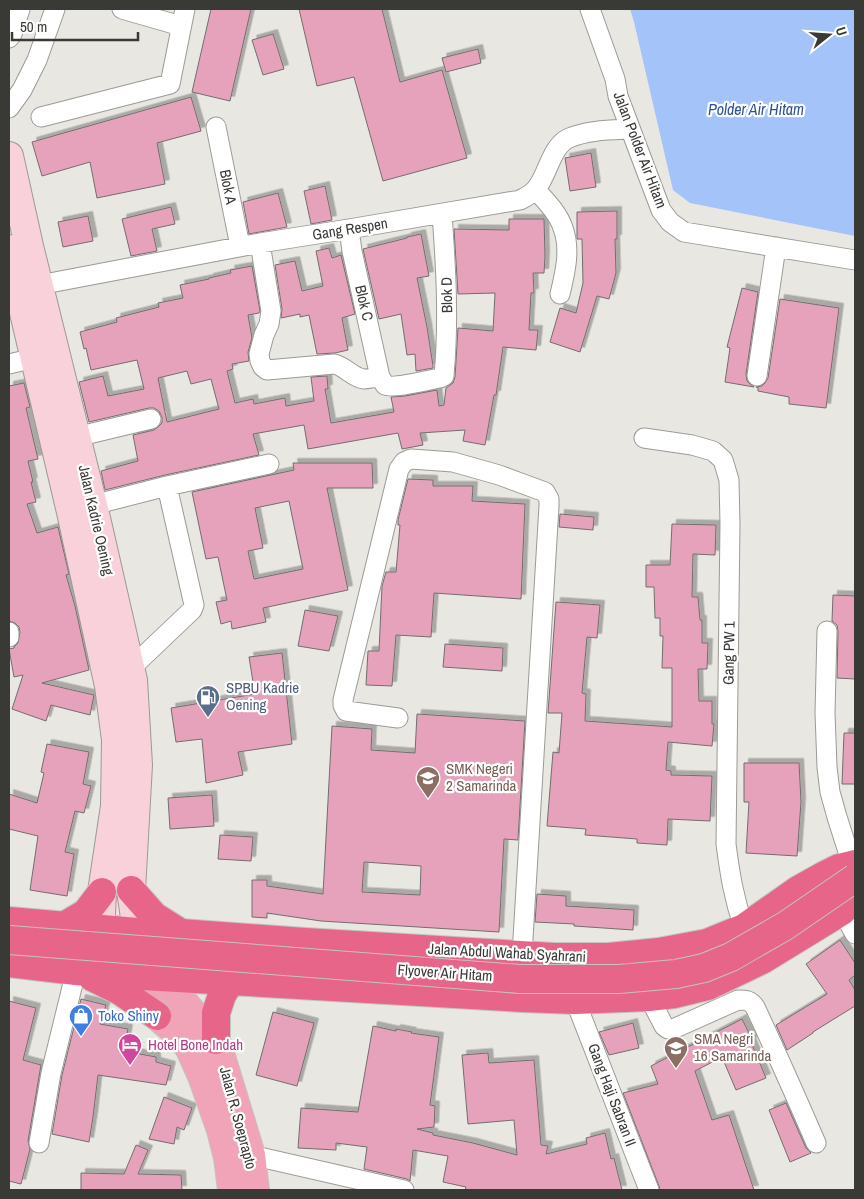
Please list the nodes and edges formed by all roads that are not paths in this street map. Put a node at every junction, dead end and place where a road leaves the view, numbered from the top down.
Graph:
1 (20, 9) edge
2 (55, 9) edge
3 (122, 9) edge
4 (590, 9) edge
5 (183, 17) edge
6 (9, 38) edge
7 (9, 108) edge
8 (41, 117) dead end
9 (216, 127) dead end
10 (630, 129) junction
11 (9, 156) edge
12 (536, 190) junction
13 (442, 214) junction
14 (349, 229) junction
15 (260, 243) junction
16 (240, 246) junction
17 (776, 247) junction
18 (9, 249) edge
19 (855, 260) edge
20 (38, 285) junction
21 (560, 294) dead end
22 (33, 358) edge
23 (758, 376) dead end
24 (380, 377) junction
25 (151, 419) dead end
26 (76, 437) junction
27 (644, 438) dead end
28 (269, 464) dead end
29 (167, 486) junction
30 (93, 505) junction
31 (826, 631) dead end
32 (130, 669) junction
33 (398, 718) dead end
34 (854, 869) edge
35 (131, 890) junction
36 (102, 892) junction
37 (848, 905) edge
38 (9, 921) edge
39 (64, 926) junction
40 (744, 928) junction
41 (100, 929) junction
42 (137, 932) junction
43 (181, 933) junction
44 (855, 934) edge
45 (9, 940) edge
46 (409, 948) junction
47 (522, 955) junction
48 (9, 963) edge
49 (79, 971) junction
50 (125, 975) junction
51 (162, 977) junction
52 (230, 982) junction
53 (407, 992) junction
54 (649, 997) junction
55 (576, 1000) junction
56 (157, 1016) junction
57 (216, 1040) junction
58 (39, 1142) dead end
59 (816, 1143) dead end
60 (251, 1155) junction
61 (232, 1190) edge
62 (255, 1190) edge
63 (404, 1190) edge
64 (649, 1190) edge

1 - 6 street
2 - 7 street
3 - 5 street
4 - 10 street, Jalan Polder Air Hitam
5 - 8 street
9 - 16 street, Blok A
10 - 12 street
10 - 17 street, Jalan Polder Air Hitam
11 - 20 main road, Jalan Kadrie Oening
12 - 13 street, Gang Respen
12 - 21 street
13 - 14 street, Gang Respen
13 - 24 street, Blok D
14 - 15 street, Gang Respen
14 - 24 street, Blok C
15 - 16 street, Gang Respen
15 - 24 street
16 - 20 street, Gang Respen
17 - 19 street, Jalan Polder Air Hitam
17 - 23 street
18 - 22 main road, Jalan Kadrie Oening
20 - 22 main road, Jalan Kadrie Oening
22 - 26 main road, Jalan Kadrie Oening
22 - 36 main road, Jalan Kadrie Oening
25 - 26 street
26 - 30 main road, Jalan Kadrie Oening
27 - 40 street, Gang PW 1
28 - 29 street
29 - 30 street
29 - 32 street
30 - 32 main road, Jalan Kadrie Oening
31 - 34 street
32 - 35 main road, Jalan Kadrie Oening
33 - 47 street
34 - 40 highway, Jalan Abdul Wahab Syahrani
34 - 45 highway, Flyover Air Hitam, bridge
35 - 42 main road, Jalan Kadrie Oening
35 - 43 highway
36 - 39 highway
36 - 41 main road, Jalan Kadrie Oening
37 - 44 street
37 - 54 highway
38 - 39 highway, Jalan Abdul Wahab Syahrani
39 - 41 highway, Jalan Abdul Wahab Syahrani
40 - 47 highway, Jalan Abdul Wahab Syahrani
41 - 42 highway, Jalan Abdul Wahab Syahrani
41 - 50 main road, Jalan R. Soeprapto
42 - 43 highway, Jalan Abdul Wahab Syahrani
42 - 51 main road, Jalan R. Soeprapto
43 - 46 highway, Jalan Abdul Wahab Syahrani
46 - 47 highway, Jalan Abdul Wahab Syahrani
46 - 53 highway
48 - 49 highway
49 - 50 highway
49 - 56 highway
49 - 58 street
50 - 51 highway
50 - 56 main road, Jalan R. Soeprapto
51 - 52 highway
51 - 57 main road, Jalan R. Soeprapto
52 - 53 highway
52 - 57 highway
53 - 55 highway
54 - 55 highway
54 - 59 street
55 - 64 street, Gang Haji Sabran II
56 - 61 main road, Jalan R. Soeprapto
57 - 60 main road, Jalan R. Soeprapto
60 - 62 main road, Jalan R. Soeprapto
60 - 63 street

